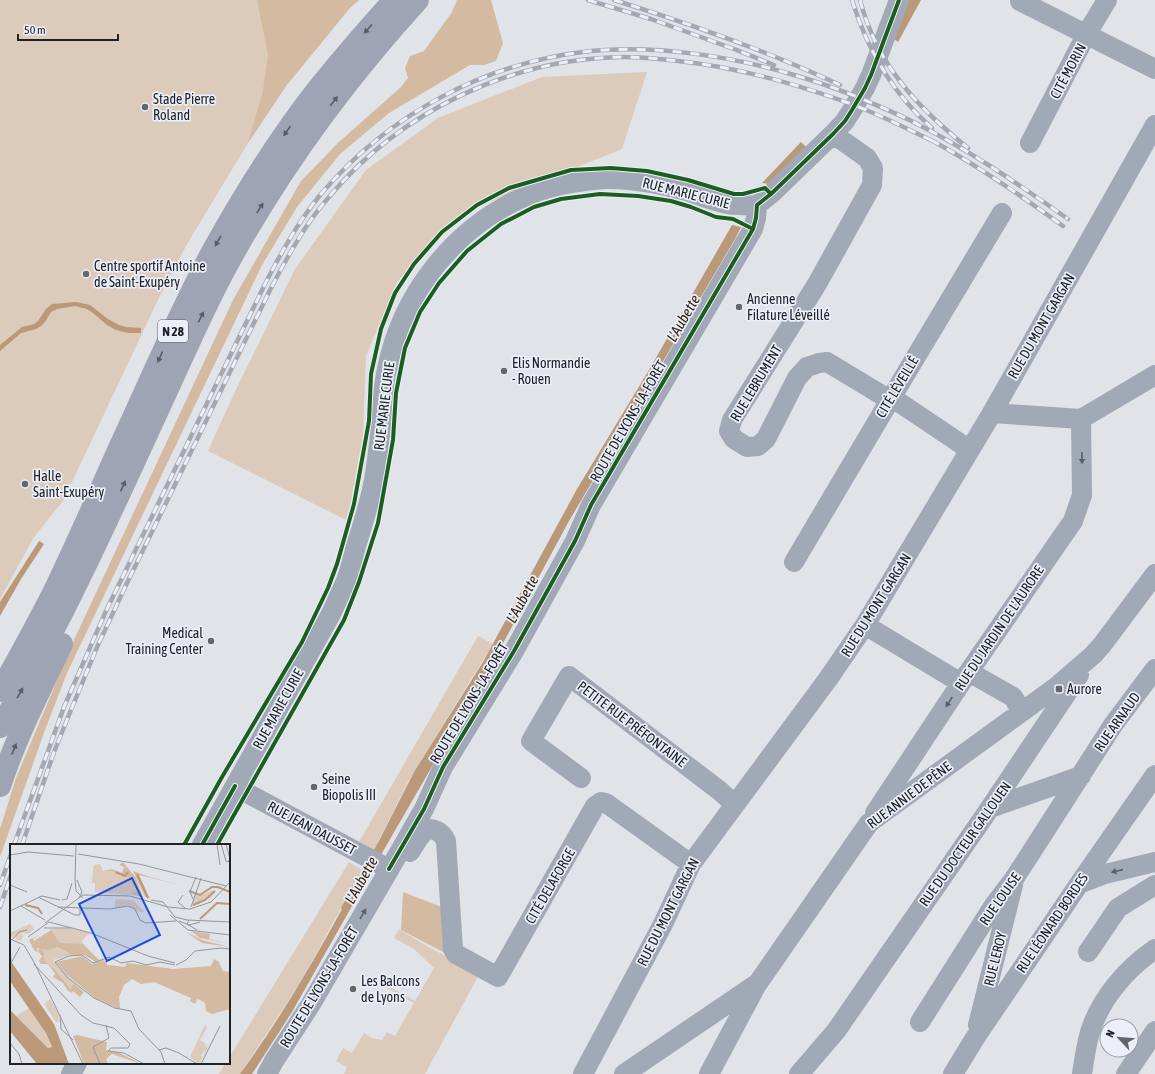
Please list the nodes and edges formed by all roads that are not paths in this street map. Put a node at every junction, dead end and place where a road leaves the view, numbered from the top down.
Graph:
1 (394, 0) edge
2 (418, 0) edge
3 (899, 0) edge
4 (1107, 0) edge
5 (1020, 1) edge
6 (1086, 35) junction
7 (1155, 69) edge
8 (1155, 125) edge
9 (833, 134) junction
10 (1030, 143) dead end
11 (757, 205) junction
12 (1002, 213) dead end
13 (1155, 375) edge
14 (890, 400) junction
15 (992, 413) junction
16 (1081, 419) junction
17 (970, 450) junction
18 (107, 522) junction
19 (794, 562) dead end
20 (1155, 574) edge
21 (865, 625) junction
22 (1092, 655) junction
23 (1155, 669) edge
24 (965, 678) junction
25 (0, 691) edge
26 (1022, 712) junction
27 (0, 726) edge
28 (1155, 775) edge
29 (1081, 776) junction
30 (581, 778) dead end
31 (0, 786) edge
32 (236, 786) junction
33 (734, 804) junction
34 (990, 808) junction
35 (869, 823) junction
36 (203, 844) edge
37 (382, 862) junction
38 (1155, 862) edge
39 (690, 864) junction
40 (1014, 879) junction
41 (1079, 884) junction
42 (1155, 885) edge
43 (1155, 949) edge
44 (1088, 952) dead end
45 (758, 983) junction
46 (920, 1022) dead end
47 (1155, 1031) edge
48 (975, 1038) junction
49 (76, 1064) edge
50 (71, 1074) edge
51 (267, 1074) edge
52 (583, 1074) edge
53 (624, 1074) edge
54 (709, 1074) edge
55 (799, 1074) edge
56 (953, 1074) edge
57 (1082, 1074) edge
58 (1126, 1074) edge

1 -> 25 highway, N 28
18 -> 2 highway, N 28
3 - 9 street
4 - 6 street, CITÉ MORIN
5 - 6 street
6 - 7 street
6 - 10 street, CITÉ MORIN
8 - 15 street, RUE DU MONT GARGAN
9 - 11 street
9 - 14 street, RUE LEBRUMENT
11 - 32 street, RUE MARIE CURIE
11 - 37 street, ROUTE DE LYONS-LA-FORÊT
12 - 14 street, CITÉ LÉVEILLÉ
13 - 16 street
14 - 17 street, RUE LEBRUMENT
14 - 19 street, CITÉ LÉVEILLÉ
15 - 16 street
15 - 17 street, RUE DU MONT GARGAN
16 -> 24 street, RUE DU JARDIN DE L'AURORE
17 - 21 street, RUE DU MONT GARGAN
27 -> 18 highway, N 28
31 -> 18 highway
20 - 22 street, RUE ANNIE DE PÈNE
21 - 24 street
21 - 33 street, RUE DU MONT GARGAN
22 - 26 street, RUE ANNIE DE PÈNE
22 - 34 street, RUE DU DOCTEUR GALLOUEN
23 - 29 street, RUE ARNAUD
24 - 26 street
24 -> 35 street, RUE DU JARDIN DE L'AURORE
26 - 35 street, RUE ANNIE DE PÈNE
28 - 41 street, RUE LÉONARD BORDES
29 - 34 street
29 - 40 street, RUE LOUISE
30 - 33 street, PETITE RUE PRÉFONTAINE
32 - 36 street, RUE MARIE CURIE
32 - 37 street, RUE JEAN DAUSSET
33 - 39 street, RUE DU MONT GARGAN
34 - 55 street, RUE DU DOCTEUR GALLOUEN
35 - 45 street, RUE ANNIE DE PÈNE
37 - 39 street, CITÉ DELAFORGE
51 -> 37 street, ROUTE DE LYONS-LA-FORÊT
38 -> 41 street
39 - 52 street, RUE DU MONT GARGAN
40 - 46 street, RUE LOUISE
40 - 48 street, RUE LEROY
41 - 48 street, RUE LÉONARD BORDES
42 - 44 street
43 - 57 street
45 - 53 street, RUE ANNIE DE PÈNE
45 - 54 street
47 - 58 street
48 - 56 street, RUE LÉONARD BORDES
49 - 50 street

